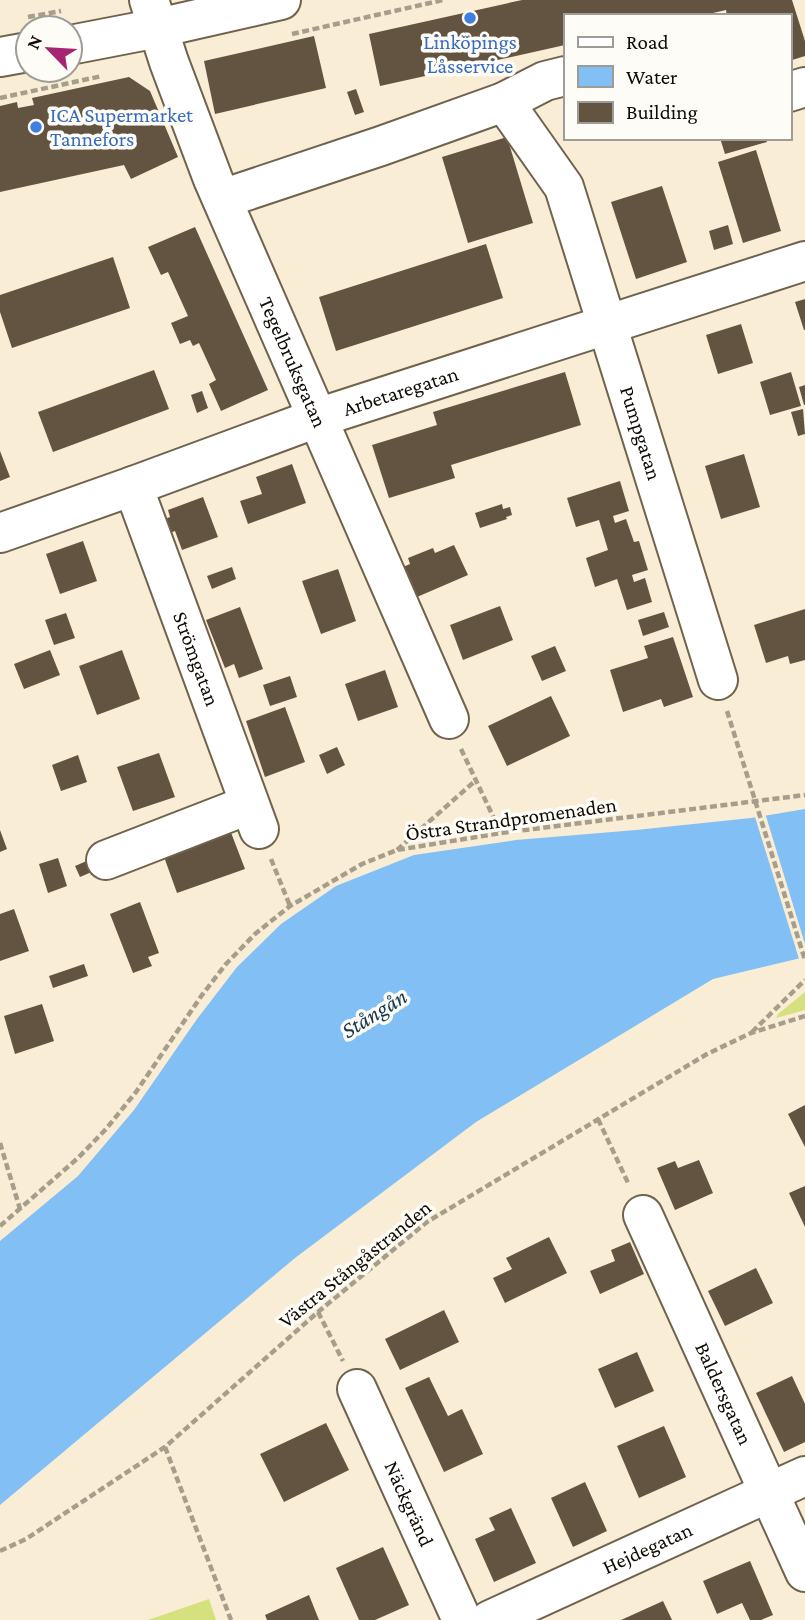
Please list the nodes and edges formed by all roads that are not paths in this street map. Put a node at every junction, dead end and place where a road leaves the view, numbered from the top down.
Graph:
1 (281, 0) edge
2 (154, 14) edge
3 (84, 40) edge
4 (564, 76) edge
5 (504, 102) junction
6 (222, 199) junction
7 (805, 261) edge
8 (606, 324) junction
9 (317, 418) junction
10 (133, 486) junction
11 (0, 533) edge
12 (718, 680) road end
13 (449, 719) dead end
14 (106, 860) dead end
15 (643, 1215) road end
16 (357, 1389) road end
17 (805, 1476) edge
18 (769, 1492) junction
19 (805, 1572) edge
20 (514, 1615) edge
21 (463, 1620) edge

1 - 2 street
2 - 3 street
2 - 6 street, Tegelbruksgatan
4 - 5 street
5 - 6 street
5 - 8 street, Pumpgatan
6 - 9 street, Tegelbruksgatan
7 - 8 street, Arbetaregatan
8 - 9 street, Arbetaregatan
8 - 12 street, Pumpgatan
9 - 10 street, Arbetaregatan
9 - 13 street, Tegelbruksgatan
10 - 11 street, Arbetaregatan
10 - 14 street, Strömgatan
15 - 18 street, Baldersgatan
16 - 21 street, Näckgränd
17 - 18 street, Hejdegatan
18 - 19 street, Baldersgatan
18 - 20 street, Hejdegatan

